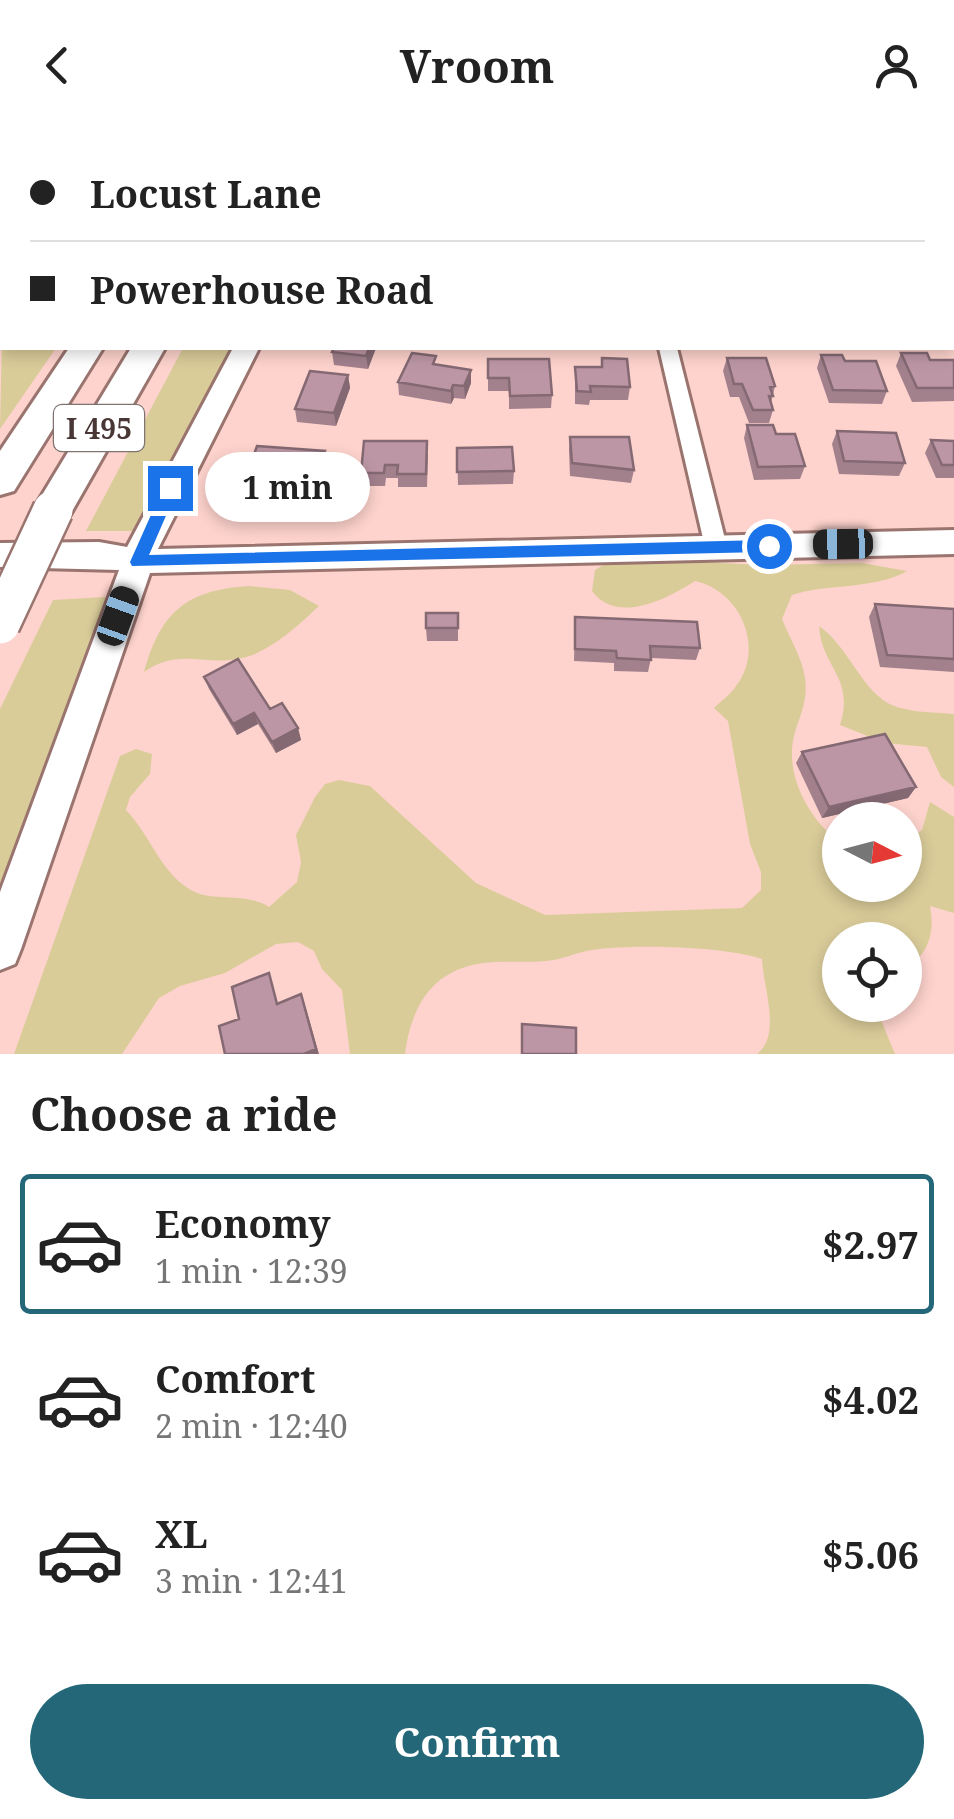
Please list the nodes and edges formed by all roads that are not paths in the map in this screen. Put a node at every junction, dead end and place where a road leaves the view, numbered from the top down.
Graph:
1 (85, 350) edge
2 (147, 350) edge
3 (245, 350) edge
4 (668, 350) edge
5 (0, 482) edge
6 (954, 542) edge
7 (716, 547) junction
8 (0, 555) edge
9 (138, 562) junction
10 (0, 576) edge
11 (0, 624) edge
12 (0, 950) edge

1 - 5 highway, I 495
2 - 11 highway, I 495, bridge
3 - 9 street
4 - 7 street
6 - 7 street
7 - 9 street
8 - 9 street
9 - 10 street
9 - 12 street

